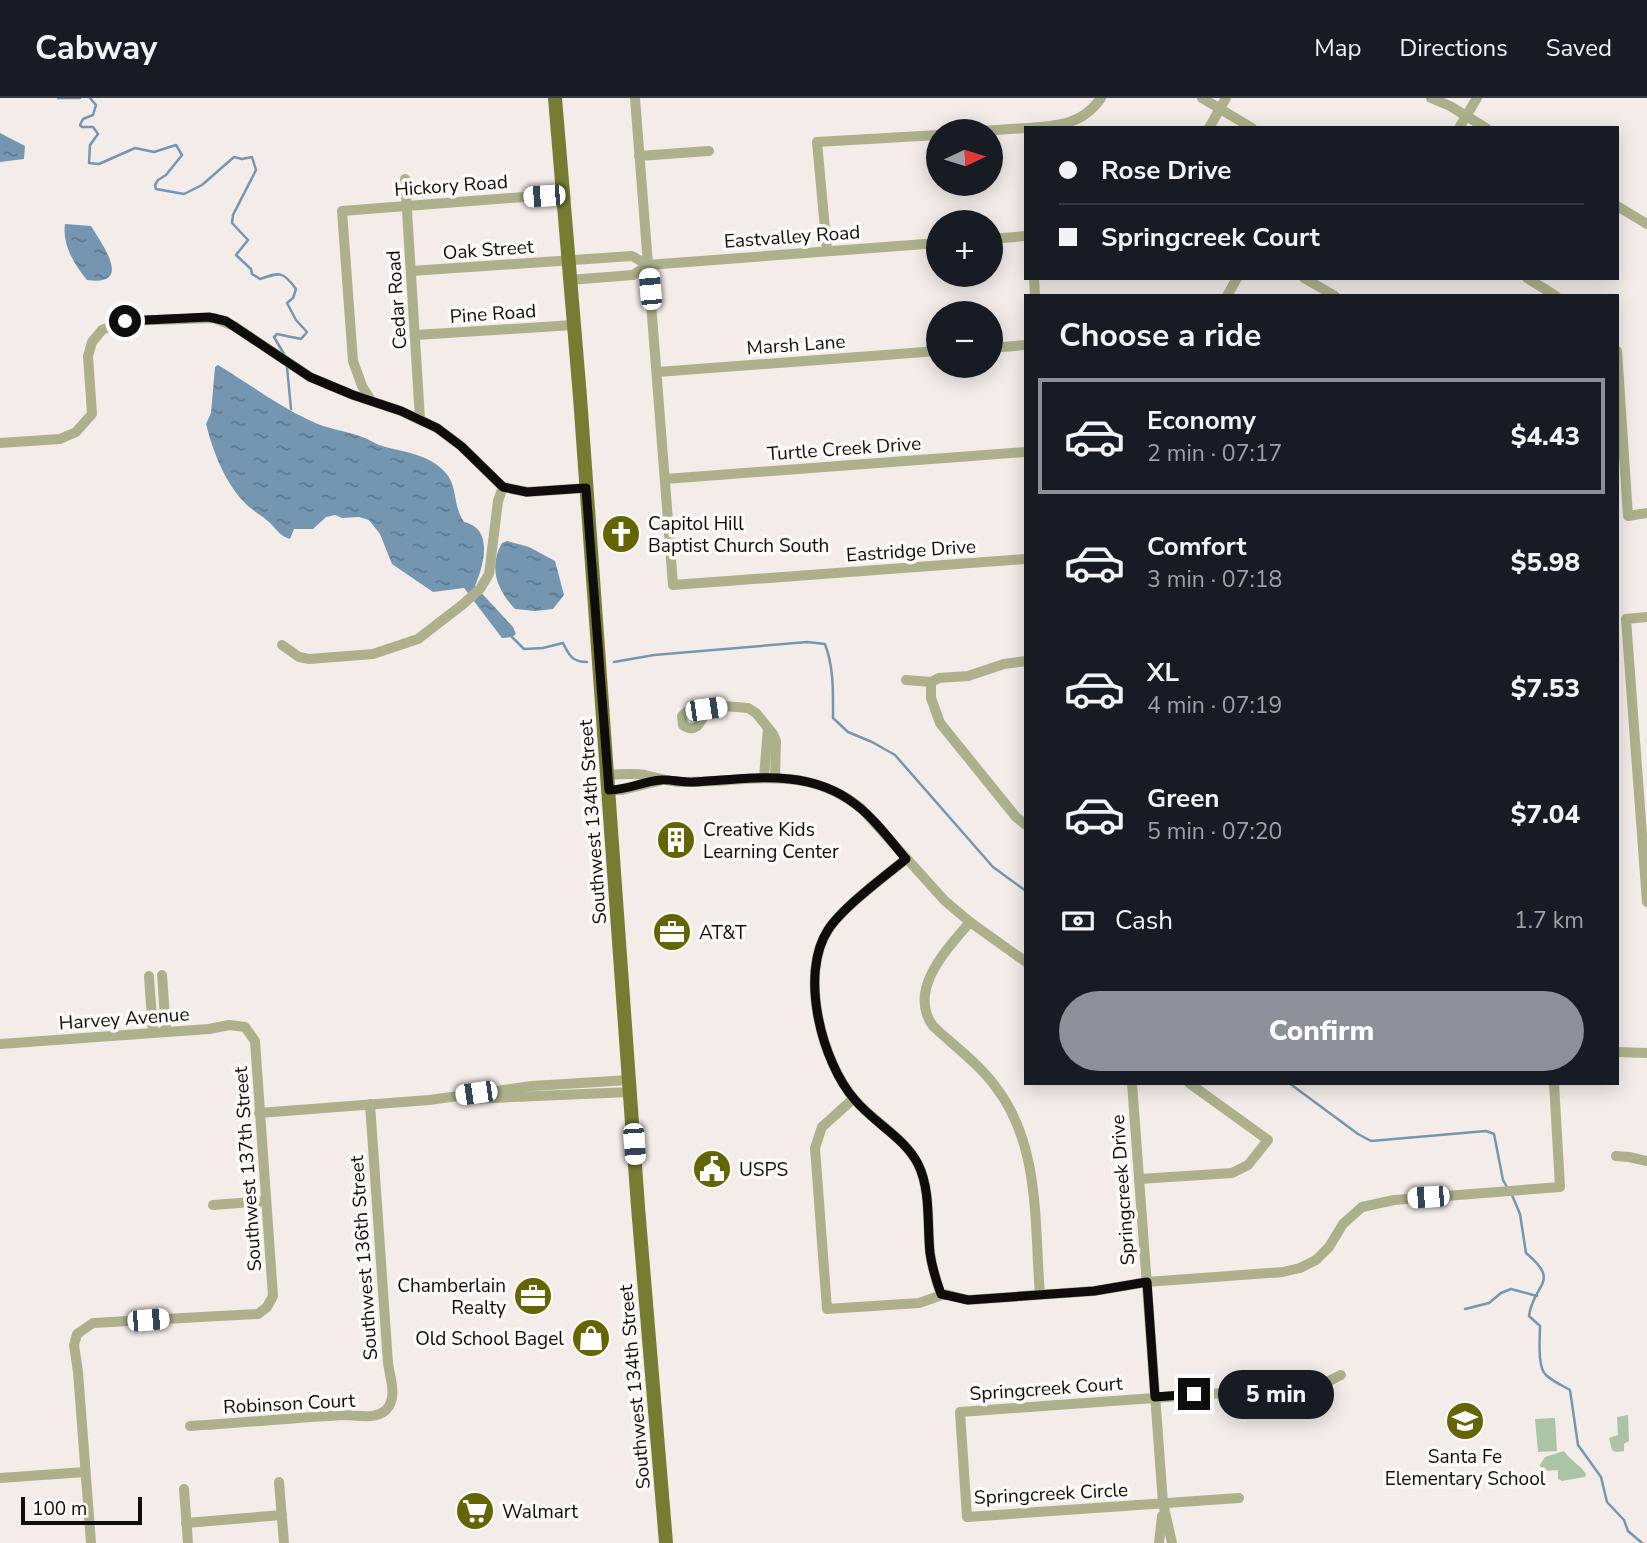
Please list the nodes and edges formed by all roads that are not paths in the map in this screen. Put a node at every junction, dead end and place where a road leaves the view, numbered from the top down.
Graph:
1 (555, 98) edge
2 (635, 98) edge
3 (1101, 98) edge
4 (1202, 98) edge
5 (1226, 98) edge
6 (1431, 98) edge
7 (1477, 98) edge
8 (1220, 109) junction
9 (1466, 116) junction
10 (1044, 126) edge
11 (1210, 126) edge
12 (1249, 126) edge
13 (1460, 126) edge
14 (1483, 126) edge
15 (1024, 128) edge
16 (1003, 130) edge
17 (926, 136) edge
18 (709, 151) dead end
19 (639, 156) junction
20 (405, 179) dead end
21 (563, 194) junction
22 (407, 205) junction
23 (1619, 207) edge
24 (1647, 224) edge
25 (1024, 236) edge
26 (1003, 238) edge
27 (926, 244) edge
28 (827, 251) junction
29 (567, 261) junction
30 (648, 265) junction
31 (411, 271) junction
32 (569, 280) junction
33 (1307, 280) edge
34 (1530, 280) edge
35 (1332, 294) edge
36 (1553, 294) edge
37 (573, 325) junction
38 (416, 335) junction
39 (1024, 345) edge
40 (1003, 347) edge
41 (926, 352) edge
42 (657, 372) junction
43 (1619, 382) edge
44 (370, 399) junction
45 (421, 419) junction
46 (0, 443) edge
47 (1024, 452) edge
48 (665, 479) junction
49 (503, 487) junction
50 (586, 488) junction
51 (1647, 513) edge
52 (1024, 559) edge
53 (1647, 617) edge
54 (282, 645) dead end
55 (1024, 661) edge
56 (906, 680) dead end
57 (932, 682) junction
58 (706, 709) dead end
59 (608, 775) junction
60 (770, 777) junction
61 (662, 780) junction
62 (609, 790) junction
63 (1024, 823) edge
64 (906, 859) junction
65 (1647, 902) edge
66 (970, 922) junction
67 (1024, 960) edge
68 (162, 975) dead end
69 (149, 976) dead end
70 (163, 993) junction
71 (150, 994) junction
72 (248, 1030) joint
73 (166, 1032) junction
74 (153, 1033) junction
75 (0, 1044) edge
76 (1619, 1052) edge
77 (1647, 1053) edge
78 (1132, 1085) edge
79 (1192, 1085) edge
80 (1554, 1085) edge
81 (629, 1086) junction
82 (853, 1099) junction
83 (370, 1104) junction
84 (259, 1113) junction
85 (1616, 1156) dead end
86 (1647, 1161) edge
87 (1139, 1179) junction
88 (266, 1201) junction
89 (213, 1205) dead end
90 (1147, 1282) junction
91 (941, 1294) junction
92 (1040, 1294) junction
93 (1341, 1375) dead end
94 (1155, 1397) junction
95 (388, 1408) joint
96 (960, 1412) joint
97 (190, 1426) dead end
98 (85, 1472) junction
99 (0, 1478) edge
100 (279, 1482) dead end
101 (184, 1489) dead end
102 (1239, 1497) dead end
103 (1163, 1503) junction
104 (282, 1515) junction
105 (186, 1523) junction
106 (91, 1543) edge
107 (188, 1543) edge
108 (284, 1543) edge
109 (666, 1543) edge
110 (1159, 1543) edge
111 (1172, 1543) edge

1 - 21 main road, Southwest 134th Street
2 - 19 street
3 - 10 street
4 - 8 street
5 - 8 street
6 - 9 street
7 - 9 street
8 - 11 street
8 - 12 street
9 - 13 street
9 - 14 street
15 - 16 street
17 - 28 street
18 - 19 street
19 - 30 street
20 - 22 street, Cedar Road
21 - 22 street, Hickory Road
21 - 29 main road, Southwest 134th Street
22 - 31 street, Cedar Road
22 - 44 street, Hickory Road
23 - 24 street
25 - 26 street
27 - 28 street, Eastvalley Road
28 - 30 street, Eastvalley Road
29 - 30 street, Eastvalley Road
29 - 31 street, Oak Street
29 - 32 main road, Southwest 134th Street
30 - 32 street, Eastvalley Road
30 - 42 street
31 - 38 street, Cedar Road
32 - 37 main road, Southwest 134th Street
33 - 35 street
34 - 36 street
37 - 38 street, Pine Road
37 - 50 main road, Southwest 134th Street
38 - 45 street, Cedar Road
39 - 40 street
41 - 42 street, Marsh Lane
42 - 48 street
43 - 51 street
44 - 45 street
44 - 46 street
45 - 49 street
47 - 48 street, Turtle Creek Drive
48 - 52 street, Eastridge Drive
49 - 50 street
49 - 54 street
50 - 59 main road, Southwest 134th Street
53 - 65 street
55 - 57 street
56 - 57 street
57 - 63 street
58 - 60 street
59 - 61 street
59 - 62 main road, Southwest 134th Street
60 - 61 street
60 - 64 street
61 - 62 street
62 - 81 main road, Southwest 134th Street
64 - 66 street
64 - 82 street
66 - 67 street
66 - 92 street
68 - 70 street
69 - 71 street
70 - 71 street
70 - 73 street
71 - 74 street
72 - 73 street, Harvey Avenue
72 - 84 street, Southwest 137th Street
73 - 74 street, Harvey Avenue
74 - 75 street, Harvey Avenue
76 - 77 street
78 - 87 street, Springcreek Drive
79 - 87 street
80 - 90 street
81 - 83 street
81 - 109 main road, Southwest 134th Street
82 - 91 street
82 - 91 street
83 - 84 street
83 - 95 street, Southwest 136th Street
84 - 88 street, Southwest 137th Street
85 - 86 street
87 - 90 street, Springcreek Drive
88 - 89 street
88 - 98 street, Southwest 137th Street
90 - 92 street
90 - 94 street, Springcreek Drive
91 - 92 street
93 - 94 street, Springcreek Court
94 - 96 street, Springcreek Court
94 - 103 street, Springcreek Drive
95 - 97 street, Robinson Court
96 - 103 street, Springcreek Circle
98 - 99 street
98 - 106 street
100 - 104 street
101 - 105 street
102 - 103 street, Springcreek Circle
103 - 110 street, Springcreek Drive
103 - 111 street, Springcreek Drive
104 - 105 street
104 - 108 street
105 - 107 street

